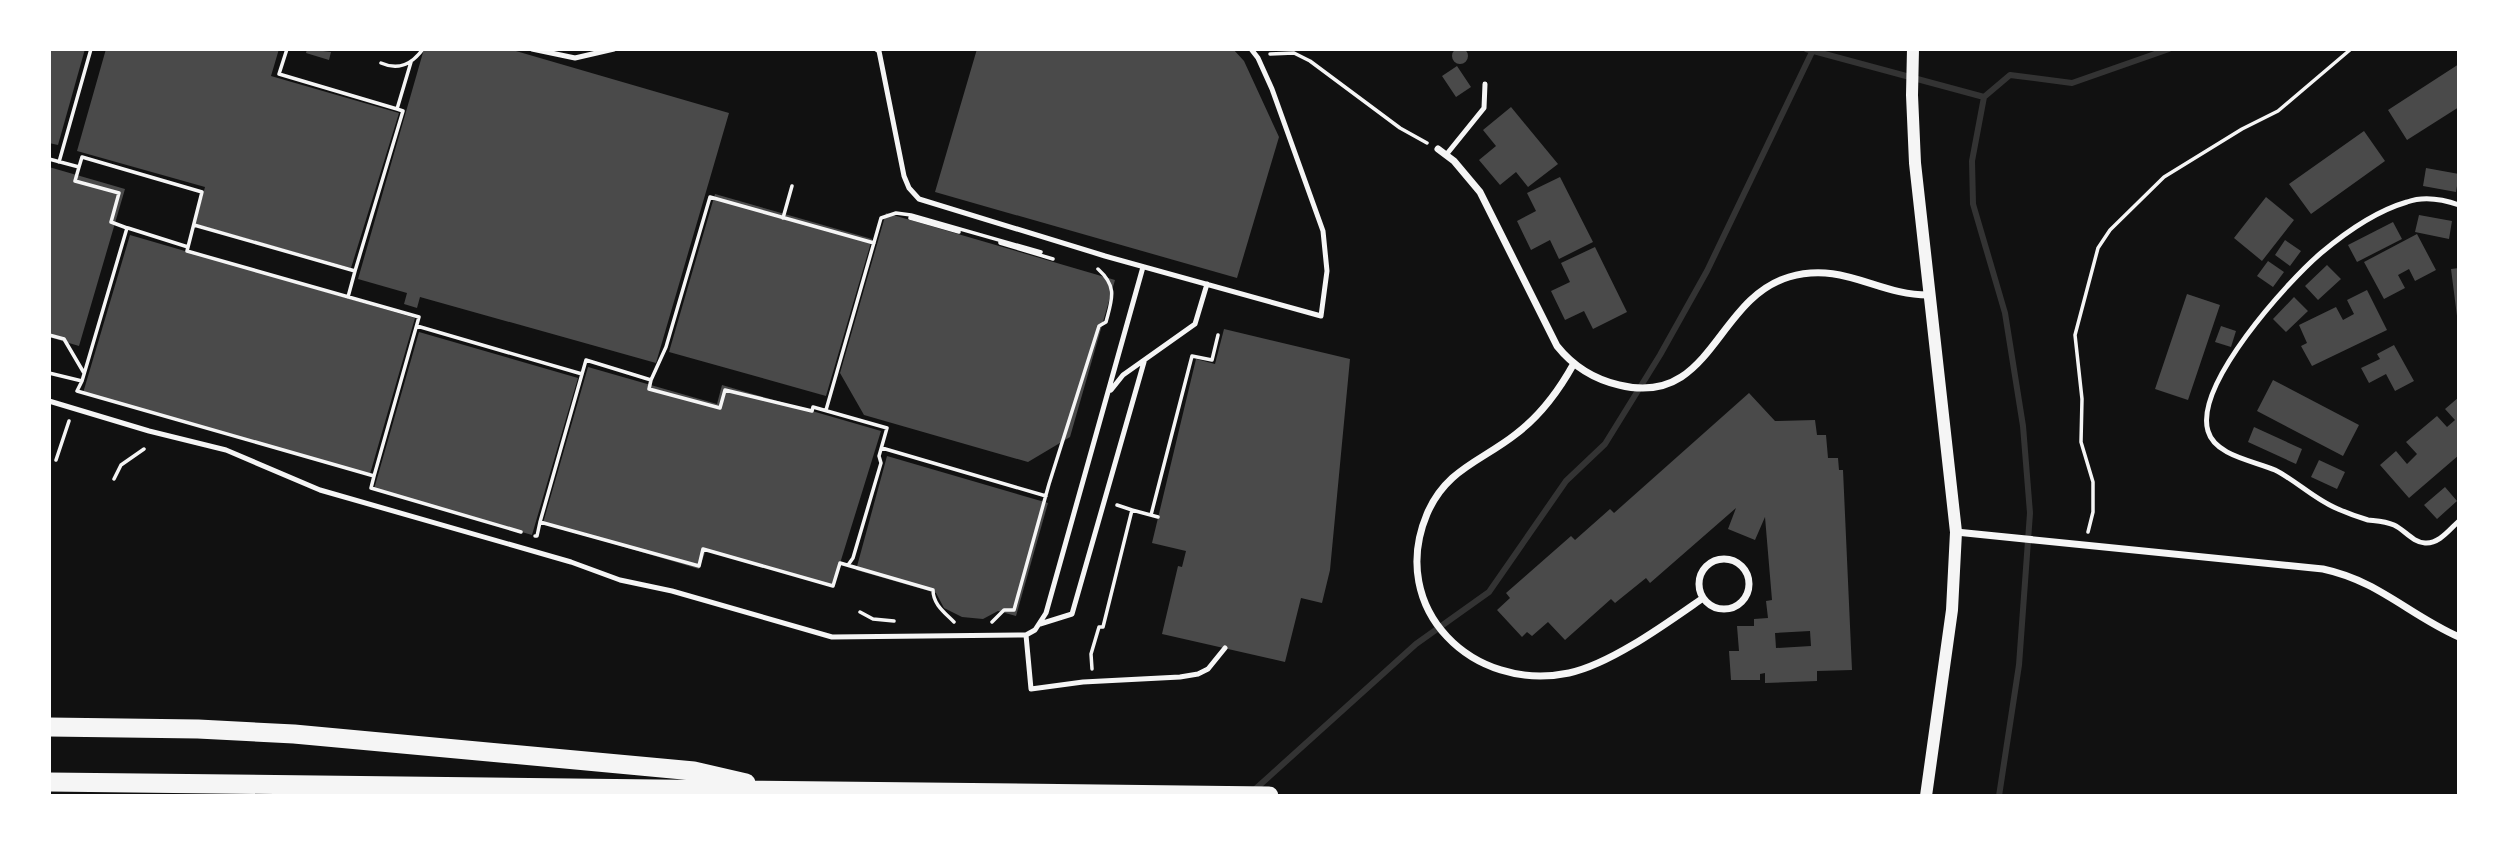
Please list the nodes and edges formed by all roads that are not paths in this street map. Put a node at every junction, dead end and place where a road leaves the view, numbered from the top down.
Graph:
1 (531, 49) edge
2 (614, 49) edge
3 (876, 49) edge
4 (1251, 49) edge
5 (1913, 49) edge
6 (1485, 84) dead end
7 (1438, 149) road end
8 (1446, 155) junction
9 (2459, 205) edge
10 (1143, 267) junction
11 (1207, 284) junction
12 (1931, 295) junction
13 (1144, 362) junction
14 (1573, 365) junction
15 (1109, 392) junction
16 (49, 401) edge
17 (2459, 521) edge
18 (1956, 532) junction
19 (1703, 598) junction
20 (1040, 624) junction
21 (1027, 635) junction
22 (2459, 637) edge
23 (1225, 648) dead end
24 (49, 727) edge
25 (49, 782) edge
26 (781, 791) junction
27 (1269, 796) edge
28 (1926, 796) edge

1 - 2 lane
3 - 10 lane
4 - 11 lane
5 - 12 street
6 - 8 lane
7 - 8 street
8 - 14 street
9 - 17 lane
10 - 11 lane
10 - 15 lane
11 - 13 lane
12 - 14 street
12 - 18 street
13 - 15 lane
13 - 20 lane
14 - 19 street
15 - 20 lane
16 - 21 lane
18 - 22 street
18 - 28 street
19 - 19 street
20 - 21 lane
21 - 23 lane
24 - 26 highway
25 - 26 highway
26 - 27 highway

